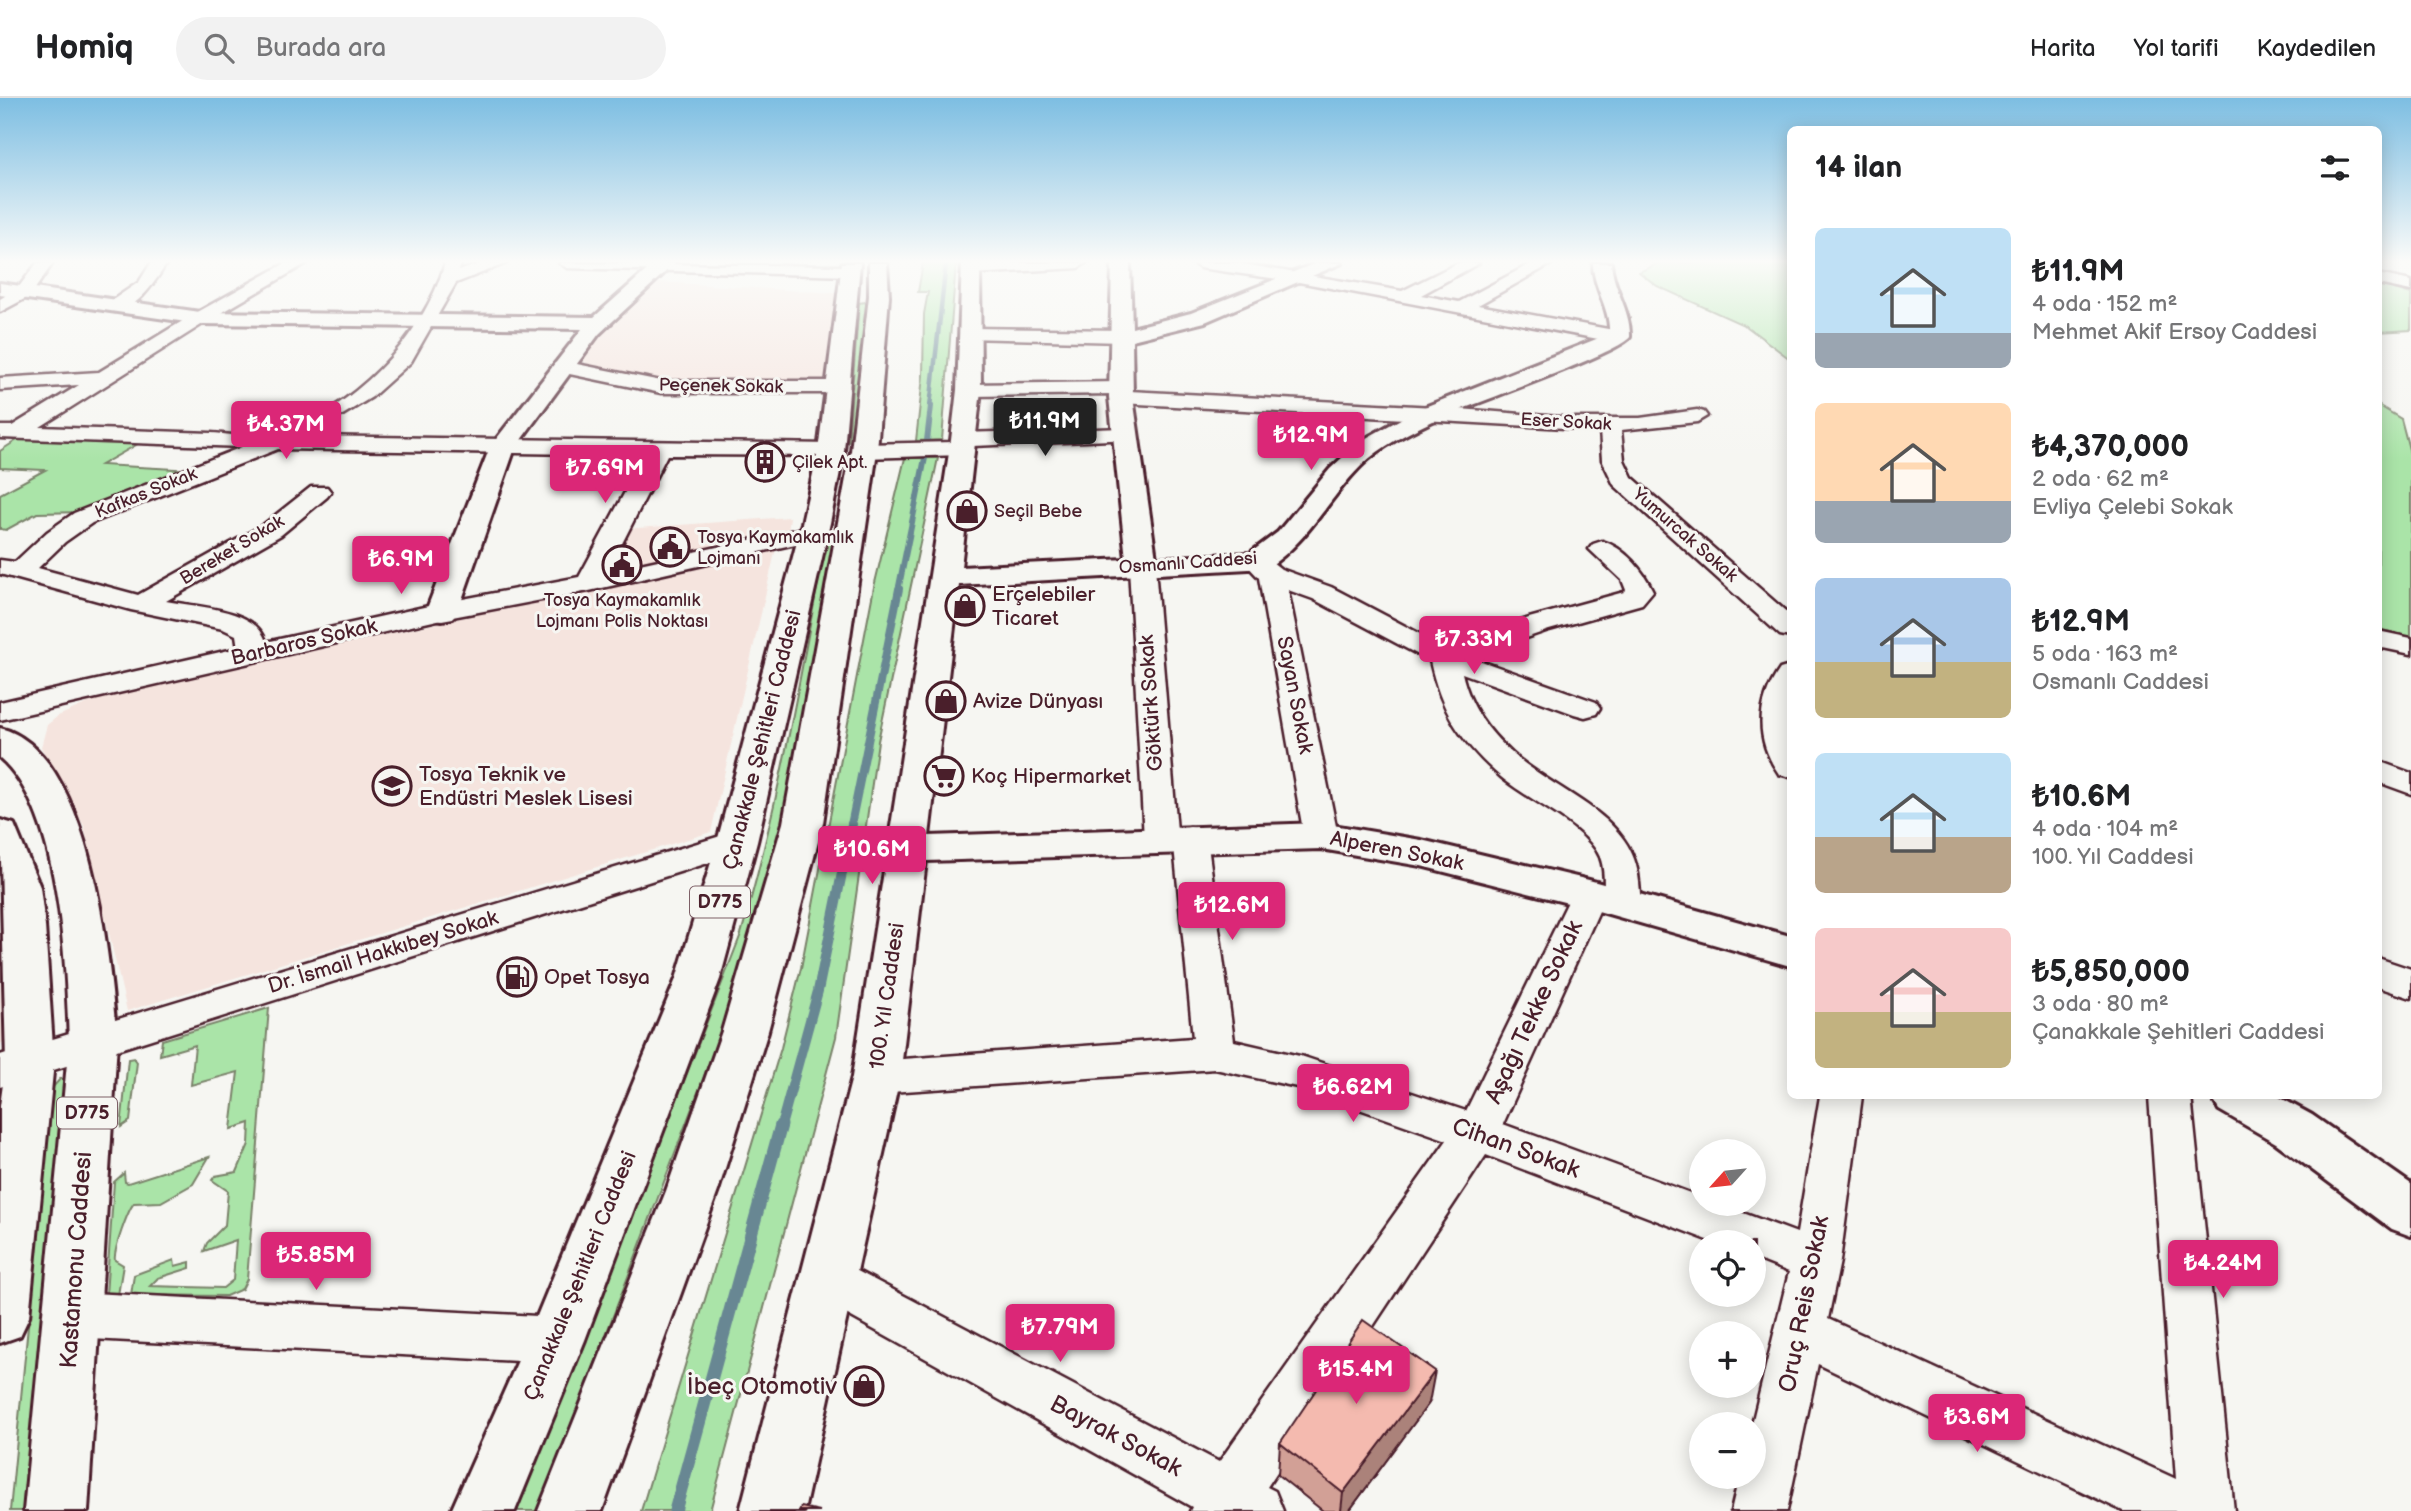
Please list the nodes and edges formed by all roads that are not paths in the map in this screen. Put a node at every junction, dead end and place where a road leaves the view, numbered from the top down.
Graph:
1 (182, 329) edge
2 (421, 329) edge
3 (594, 329) edge
4 (851, 329) edge
5 (862, 329) edge
6 (972, 329) edge
7 (1123, 329) edge
8 (1151, 329) edge
9 (1573, 329) edge
10 (1621, 329) edge
11 (971, 334) junction
12 (1123, 336) junction
13 (1619, 337) junction
14 (562, 367) junction
15 (104, 377) junction
16 (0, 384) edge
17 (840, 387) junction
18 (969, 390) junction
19 (1121, 393) junction
20 (1435, 413) junction
21 (1697, 416) dead end
22 (1610, 426) junction
23 (10, 431) edge
24 (1125, 434) junction
25 (274, 442) junction
26 (0, 443) edge
27 (955, 445) junction
28 (503, 447) junction
29 (660, 447) junction
30 (866, 450) junction
31 (319, 492) dead end
32 (829, 528) junction
33 (1602, 549) dead end
34 (1142, 567) junction
35 (11, 568) edge
36 (1264, 568) junction
37 (945, 577) junction
38 (589, 583) junction
39 (141, 604) junction
40 (442, 611) junction
41 (1787, 626) edge
42 (2382, 640) edge
43 (2411, 646) edge
44 (253, 654) junction
45 (1443, 657) junction
46 (1787, 681) edge
47 (1585, 708) dead end
48 (0, 711) edge
49 (0, 739) edge
50 (1787, 762) edge
51 (2382, 773) edge
52 (2411, 784) edge
53 (0, 833) edge
54 (1321, 836) junction
55 (1176, 838) junction
56 (737, 842) junction
57 (909, 849) junction
58 (1606, 899) junction
59 (1787, 950) edge
60 (2382, 973) edge
61 (2411, 984) edge
62 (93, 1042) junction
63 (1215, 1053) junction
64 (15, 1067) edge
65 (876, 1077) junction
66 (1842, 1099) edge
67 (2170, 1099) edge
68 (2241, 1099) edge
69 (1477, 1133) junction
70 (2411, 1213) edge
71 (1816, 1261) junction
72 (830, 1280) junction
73 (72, 1315) junction
74 (0, 1317) edge
75 (1801, 1331) junction
76 (556, 1340) junction
77 (1234, 1506) edge
78 (56, 1511) edge
79 (483, 1511) edge
80 (570, 1511) edge
81 (772, 1511) edge
82 (1759, 1511) edge
83 (2184, 1511) edge
84 (2206, 1511) edge

1 - 15 street
2 - 25 street, Kafkas Sokak
3 - 14 street
4 - 17 street, Çanakkale Şehitleri Caddesi / D775
5 - 30 street, Çanakkale Şehitleri Caddesi / D775
6 - 11 street, 100. Yıl Caddesi
7 - 12 street
8 - 12 street
9 - 13 street
10 - 13 street
11 - 12 street
11 - 18 street, 100. Yıl Caddesi
12 - 19 street
13 - 20 street, Osmanlı Caddesi
14 - 17 street, Peçenek Sokak
14 - 28 street
15 - 16 street
15 - 23 street
17 - 30 street, Çanakkale Şehitleri Caddesi / D775
18 - 19 street, Eser Sokak
18 - 27 street, 100. Yıl Caddesi
19 - 20 street, Eser Sokak
19 - 24 street
20 - 22 street, Eser Sokak
20 - 36 street, Osmanlı Caddesi
21 - 22 street, Eser Sokak
22 - 41 street, Yumurcak Sokak
23 - 25 street
23 - 26 street
24 - 27 street
24 - 34 street
25 - 28 street
25 - 35 street, Kafkas Sokak
27 - 30 street
27 - 37 street, 100. Yıl Caddesi
28 - 29 street
28 - 40 street
29 - 30 street
29 - 38 street
30 - 32 street, Çanakkale Şehitleri Caddesi / D775
31 - 39 street, Bereket Sokak
32 - 38 street, Barbaros Sokak
32 - 56 street, Çanakkale Şehitleri Caddesi / D775
32 - 80 street, Çanakkale Şehitleri Caddesi / D775
33 - 45 street
34 - 36 street, Osmanlı Caddesi
34 - 37 street, Osmanlı Caddesi
34 - 55 street, Göktürk Sokak
35 - 39 street
36 - 45 street
36 - 54 street, Sayan Sokak
37 - 57 street, 100. Yıl Caddesi
38 - 40 street, Barbaros Sokak
39 - 44 street
40 - 44 street, Barbaros Sokak
42 - 43 street
44 - 48 street, Barbaros Sokak
45 - 47 street
45 - 58 street
46 - 50 street
49 - 62 street, Kastamonu Caddesi / D775
51 - 52 street
53 - 64 street, D775
54 - 55 street, Alperen Sokak
54 - 58 street, Alperen Sokak
55 - 57 street, Alperen Sokak
55 - 63 street, Göktürk Sokak
56 - 62 street, Dr. İsmail Hakkıbey Sokak
56 - 76 street, Çanakkale Şehitleri Caddesi / D775
57 - 65 street, 100. Yıl Caddesi
58 - 59 street, Alperen Sokak
58 - 69 street, Aşağı Tekke Sokak
60 - 61 street
62 - 64 street, Dr. İsmail Hakkıbey Sokak
62 - 73 street, Kastamonu Caddesi / D775
63 - 65 street, Cihan Sokak
63 - 69 street, Cihan Sokak
64 - 74 street, D775
65 - 72 street, 100. Yıl Caddesi
66 - 71 street, Oruç Reis Sokak
67 - 84 street
68 - 70 street
69 - 71 street, Cihan Sokak
69 - 77 street, Aşağı Tekke Sokak
71 - 75 street, Oruç Reis Sokak
72 - 77 street, Bayrak Sokak
72 - 81 street, 100. Yıl Caddesi
73 - 76 street
73 - 78 street, Kastamonu Caddesi / D775
75 - 82 street, Oruç Reis Sokak
75 - 83 street
76 - 79 street, Çanakkale Şehitleri Caddesi / D775

